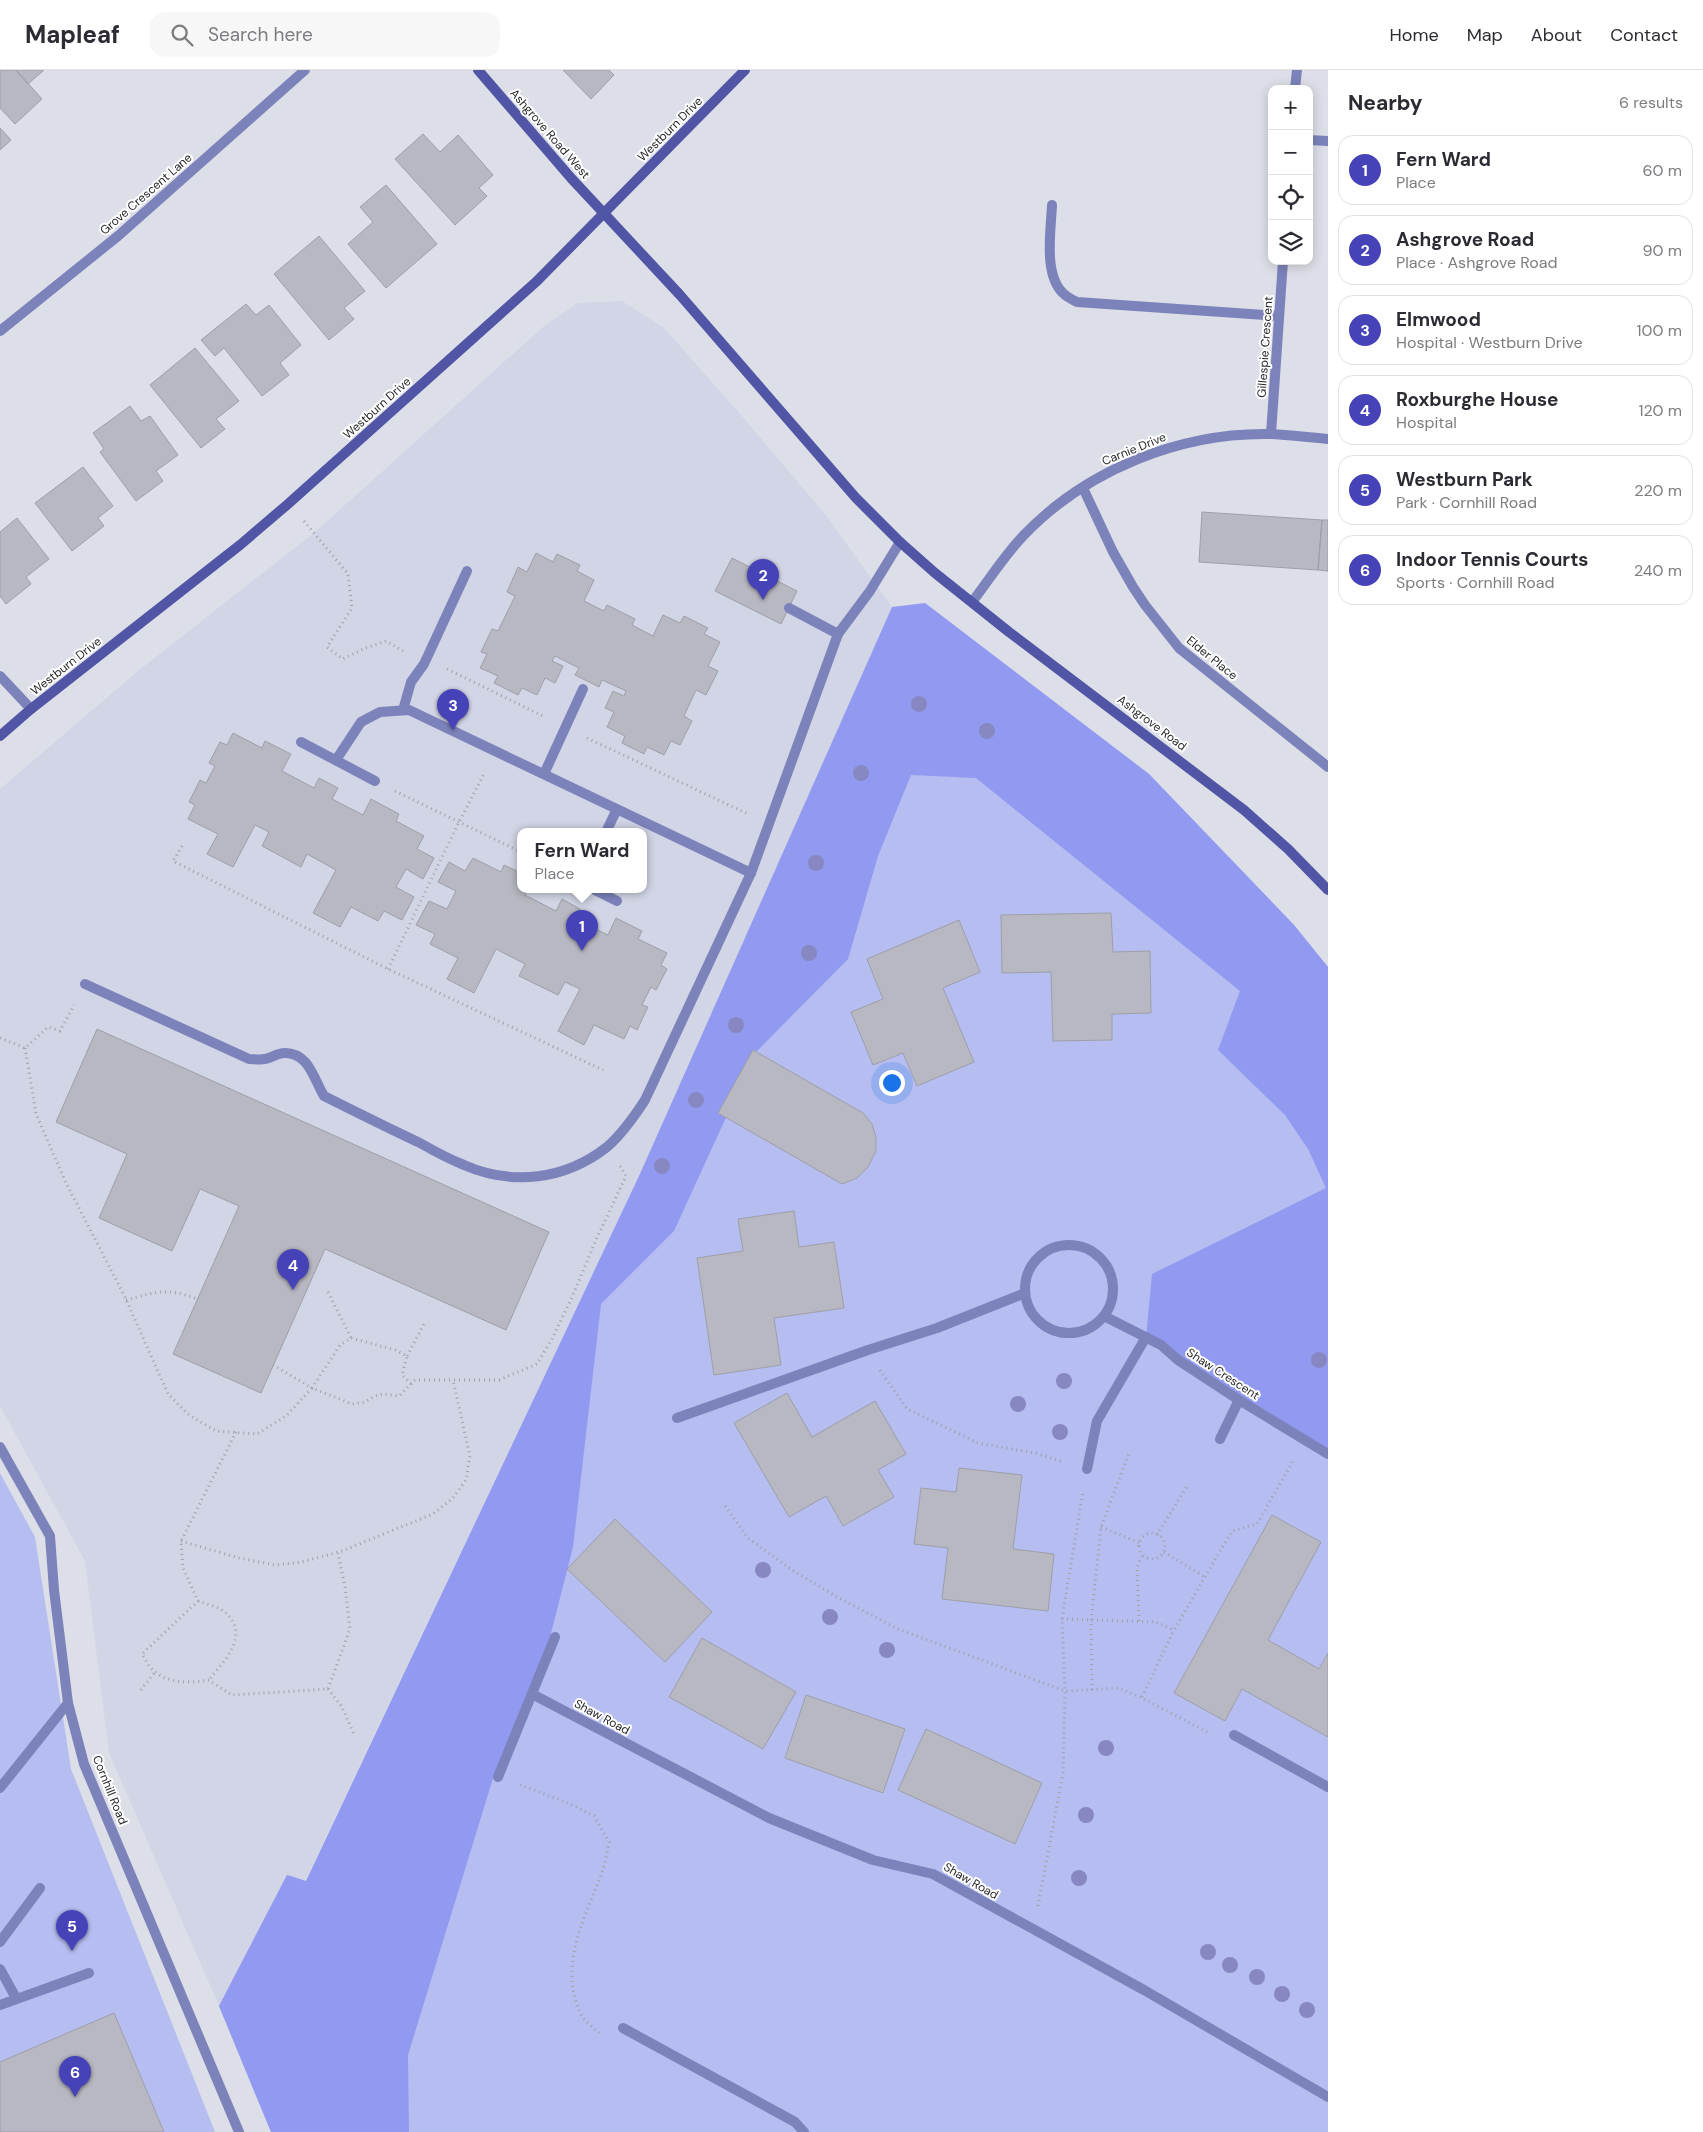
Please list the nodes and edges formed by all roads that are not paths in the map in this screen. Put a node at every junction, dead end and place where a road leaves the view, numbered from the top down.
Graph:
1 (305, 70) edge
2 (478, 70) edge
3 (745, 70) edge
4 (1297, 70) edge
5 (1295, 85) edge
6 (1313, 140) edge
7 (1328, 141) edge
8 (1052, 205) dead end
9 (604, 214) junction
10 (1283, 265) edge
11 (1279, 316) junction
12 (0, 331) edge
13 (1271, 434) junction
14 (1328, 439) edge
15 (1083, 488) junction
16 (900, 542) junction
17 (467, 571) dead end
18 (972, 602) junction
19 (789, 608) dead end
20 (838, 634) junction
21 (0, 676) edge
22 (583, 689) dead end
23 (31, 709) junction
24 (403, 710) junction
25 (0, 736) edge
26 (302, 742) dead end
27 (336, 760) junction
28 (1328, 768) edge
29 (544, 774) junction
30 (375, 781) road end
31 (617, 809) junction
32 (608, 828) edge
33 (751, 873) junction
34 (1328, 890) edge
35 (602, 893) edge
36 (617, 901) dead end
37 (85, 984) road end
38 (1026, 1293) junction
39 (1104, 1316) junction
40 (1146, 1337) junction
41 (1239, 1400) junction
42 (677, 1418) dead end
43 (1220, 1439) dead end
44 (0, 1447) edge
45 (1328, 1454) edge
46 (1087, 1469) road end
47 (555, 1637) dead end
48 (532, 1694) junction
49 (68, 1703) junction
50 (1234, 1735) road end
51 (498, 1777) road end
52 (1328, 1787) edge
53 (0, 1788) edge
54 (40, 1888) dead end
55 (0, 1942) edge
56 (0, 1969) edge
57 (89, 1973) dead end
58 (16, 1998) junction
59 (0, 2005) edge
60 (623, 2028) road end
61 (1328, 2097) edge
62 (239, 2132) edge
63 (804, 2132) edge

1 - 12 street, Grove Crescent Lane
2 - 9 street, Ashgrove Road West
3 - 9 street, Westburn Drive
4 - 5 street
6 - 7 street
8 - 11 street
9 - 16 street, Ashgrove Road
9 - 23 street, Westburn Drive
10 - 11 street, Gillespie Crescent
11 - 13 street, Gillespie Crescent
13 - 14 street, Carnie Drive
13 - 15 street, Carnie Drive
15 - 18 street, Carnie Drive
15 - 28 street, Elder Place
16 - 18 street, Ashgrove Road
16 - 20 street
17 - 24 street
18 - 34 street, Ashgrove Road
19 - 20 street
20 - 33 street
21 - 23 street
22 - 29 street
23 - 25 street, Westburn Drive
24 - 27 street
24 - 29 street
26 - 27 street
27 - 30 street
29 - 31 street
31 - 32 street
31 - 33 street
33 - 37 street
35 - 36 street
38 - 39 street
38 - 39 street
38 - 42 street
39 - 40 street, Shaw Crescent
40 - 41 street, Shaw Crescent
40 - 46 street
41 - 43 street
41 - 45 street, Shaw Crescent
44 - 49 street, Cornhill Road
47 - 48 street
48 - 51 street
48 - 61 street, Shaw Road
49 - 53 street
49 - 62 street, Cornhill Road
50 - 52 street
54 - 55 street
56 - 58 street
57 - 58 street
58 - 59 street
60 - 63 street

